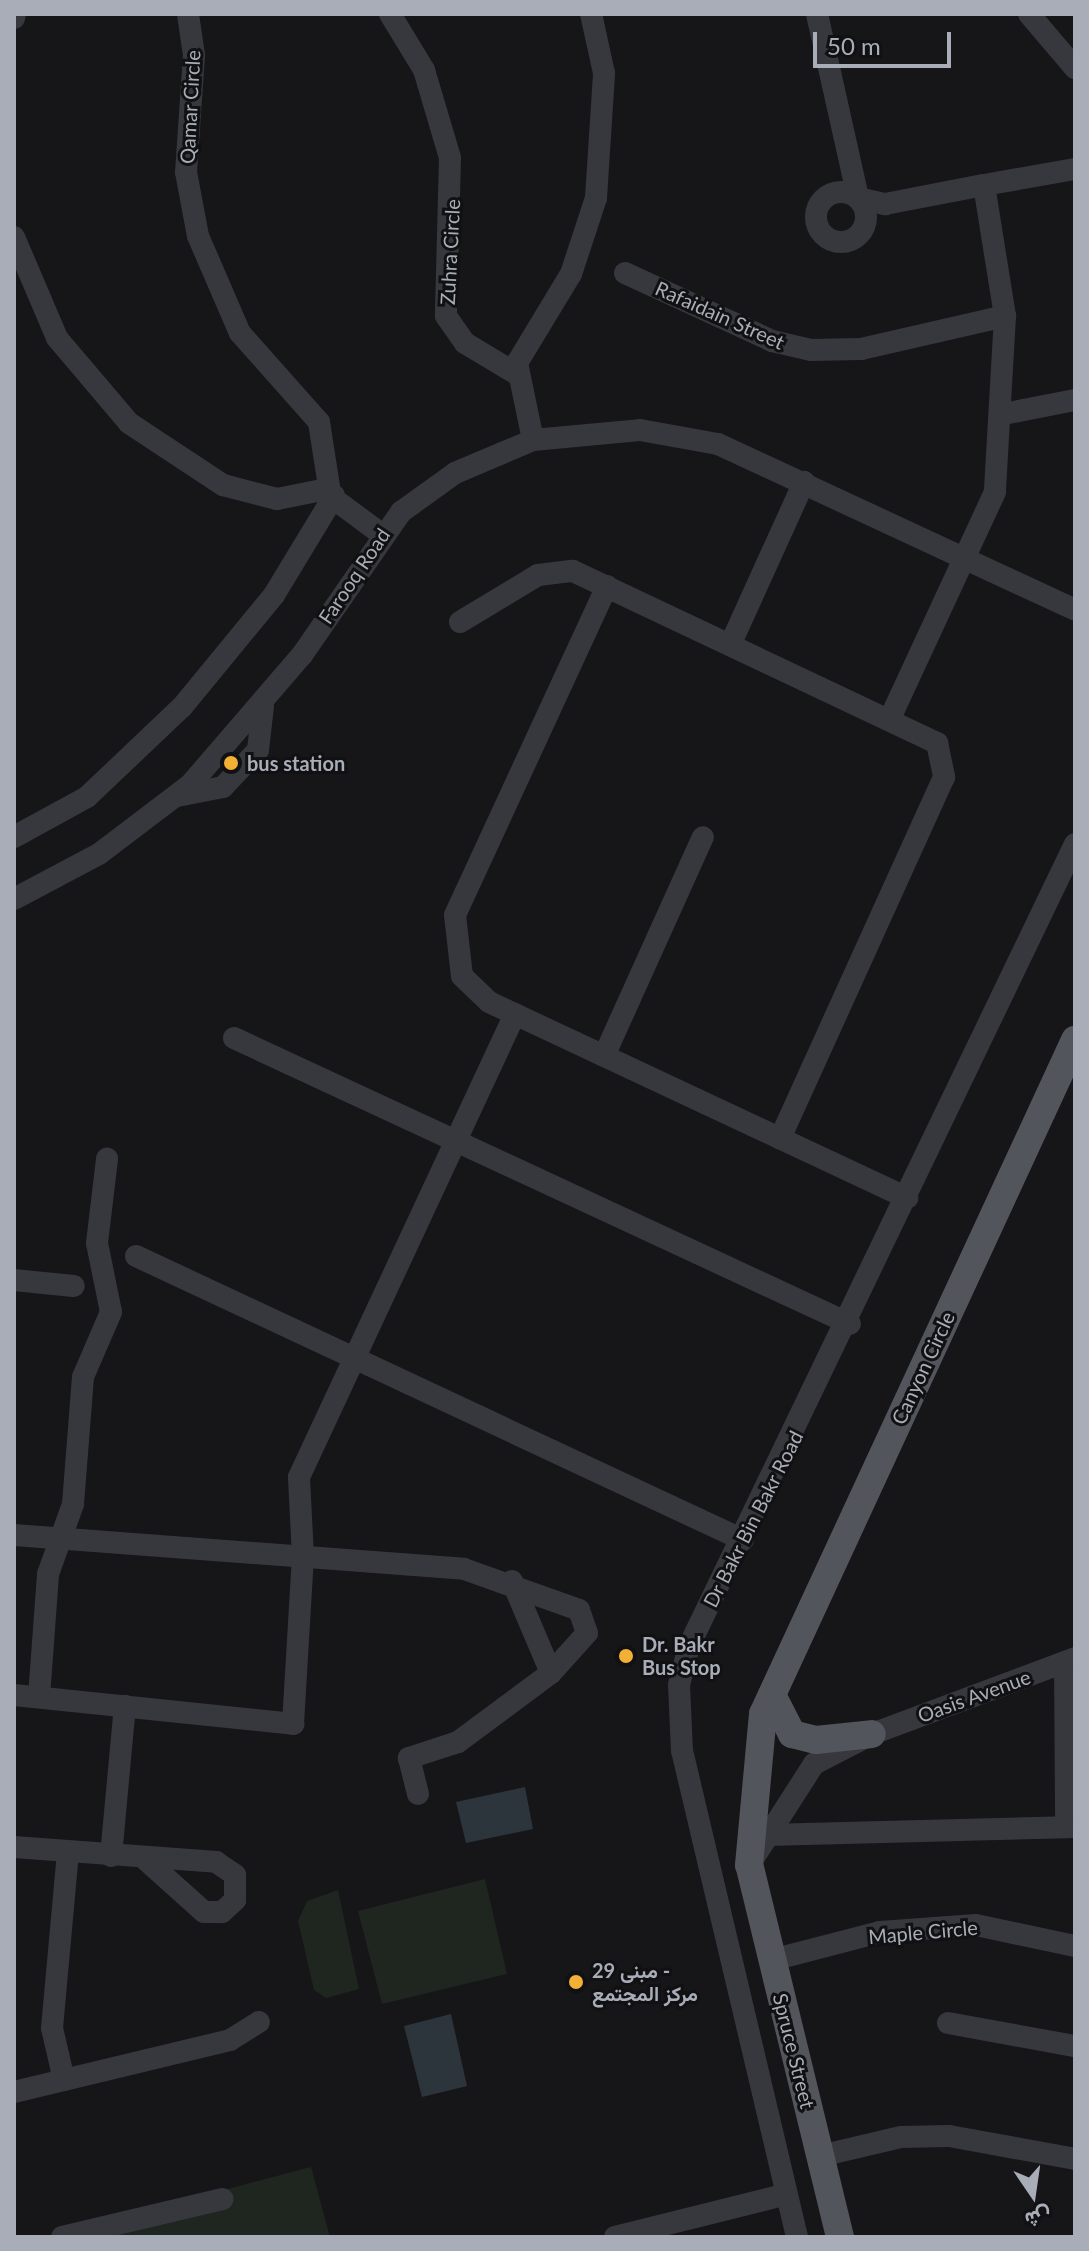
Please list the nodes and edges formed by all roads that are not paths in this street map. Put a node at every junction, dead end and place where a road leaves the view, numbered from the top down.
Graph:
1 (188, 14) edge
2 (390, 14) edge
3 (591, 14) edge
4 (817, 14) edge
5 (1029, 14) edge
6 (1075, 68) edge
7 (1075, 169) edge
8 (984, 185) junction
9 (14, 237) edge
10 (625, 273) dead end
11 (1005, 316) junction
12 (515, 373) junction
13 (1075, 400) edge
14 (1003, 414) junction
15 (533, 440) junction
16 (804, 482) junction
17 (332, 494) junction
18 (380, 533) junction
19 (967, 560) junction
20 (607, 586) junction
21 (1075, 610) edge
22 (460, 622) dead end
23 (731, 643) junction
24 (890, 718) junction
25 (14, 837) edge
26 (703, 837) dead end
27 (1075, 844) edge
28 (14, 899) edge
29 (515, 1014) junction
30 (234, 1038) dead end
31 (1075, 1040) edge
32 (604, 1056) junction
33 (453, 1139) junction
34 (780, 1139) junction
35 (107, 1159) dead end
36 (907, 1198) junction
37 (136, 1256) dead end
38 (14, 1280) edge
39 (74, 1286) dead end
40 (850, 1324) junction
41 (353, 1358) junction
42 (14, 1535) edge
43 (61, 1538) junction
44 (743, 1540) junction
45 (303, 1557) junction
46 (512, 1581) junction
47 (1070, 1660) edge
48 (551, 1673) junction
49 (14, 1695) edge
50 (772, 1695) junction
51 (39, 1697) junction
52 (125, 1706) junction
53 (872, 1734) junction
54 (816, 1740) junction
55 (763, 1747) junction
56 (418, 1794) dead end
57 (1071, 1825) edge
58 (767, 1835) junction
59 (14, 1847) edge
60 (68, 1852) junction
61 (111, 1856) junction
62 (145, 1859) dead end
63 (749, 1865) junction
64 (1075, 1946) edge
65 (772, 1960) junction
66 (259, 2022) dead end
67 (948, 2023) dead end
68 (1075, 2046) edge
69 (64, 2080) junction
70 (14, 2092) edge
71 (820, 2156) junction
72 (1075, 2159) edge
73 (787, 2194) junction
74 (223, 2199) dead end
75 (698, 2227) edge
76 (626, 2236) edge
77 (62, 2237) edge
78 (797, 2237) edge
79 (840, 2237) edge

1 - 17 street, Qamar Circle
2 - 12 street, Zuhra Circle
3 - 12 street
4 - 8 street
5 - 6 street
7 - 8 street
8 - 11 street
9 - 17 street
10 - 11 street, Rafaidain Street
11 - 14 street
12 - 15 street
13 - 14 street
14 - 19 street
15 - 16 street, Farooq Road
15 - 18 street, Farooq Road
16 - 19 street, Farooq Road
16 - 23 street
17 - 18 street
17 - 25 street
18 - 28 street, Farooq Road
19 - 21 street, Farooq Road
19 - 24 street
20 - 22 street
20 - 23 street
20 - 29 street
23 - 24 street
24 - 34 street
26 - 32 street
27 - 36 street, Dr Bakr Bin Bakr Road
29 - 32 street
29 - 33 street
30 - 33 street
31 - 50 main road, Canyon Circle
32 - 34 street
33 - 40 street
33 - 41 street
34 - 36 street
35 - 43 street
36 - 40 street, Dr Bakr Bin Bakr Road
37 - 41 street
38 - 39 street
40 - 44 street, Dr Bakr Bin Bakr Road
41 - 44 street
41 - 45 street
42 - 43 street
43 - 45 street
43 - 51 street
44 - 73 street, Dr Bakr Bin Bakr Road
45 - 46 street
45 - 52 street
46 - 48 street
46 - 48 street
47 - 53 street, Oasis Avenue
47 - 57 street
48 - 56 street
49 - 51 street
50 - 54 main road
50 - 55 main road, Canyon Circle
51 - 52 street
52 - 61 street
53 - 54 main road, Oasis Avenue
53 - 58 street, Oasis Avenue
54 - 55 main road, Oasis Avenue
55 - 63 main road, Canyon Circle
57 - 58 street
58 - 63 street, Oasis Avenue
59 - 60 street
60 - 61 street
60 - 69 street
61 - 62 street
63 - 65 main road, Spruce Street
64 - 65 street, Maple Circle
65 - 71 main road, Spruce Street
66 - 69 street
67 - 68 street
69 - 70 street
71 - 72 street
71 - 79 main road, Spruce Street
73 - 75 street
73 - 78 street, Dr Bakr Bin Bakr Road
74 - 77 street
75 - 76 street

